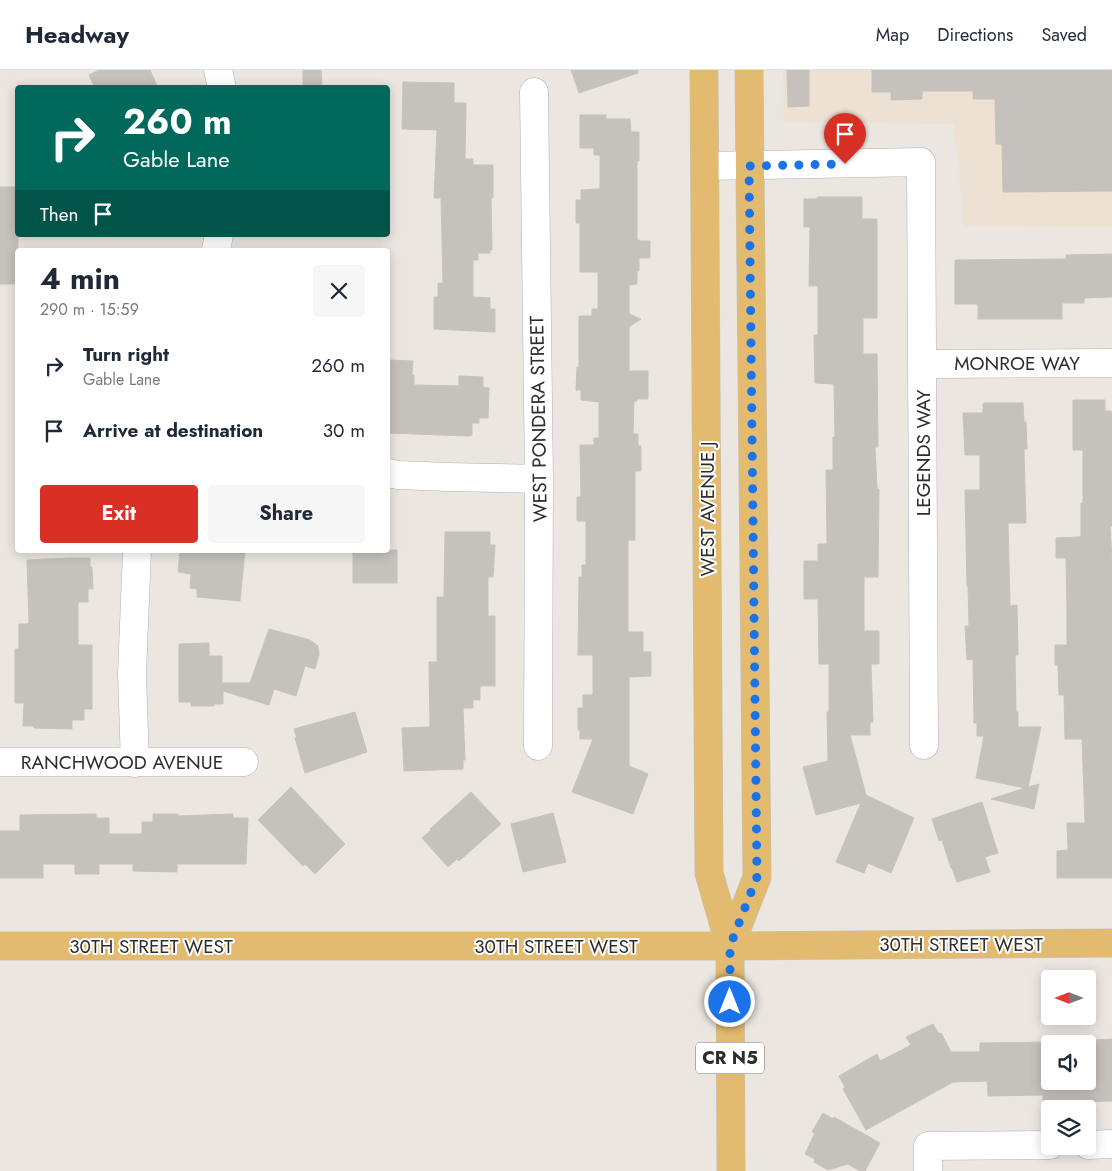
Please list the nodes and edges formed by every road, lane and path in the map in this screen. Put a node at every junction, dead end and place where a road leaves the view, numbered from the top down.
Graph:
1 (218, 70) edge
2 (704, 70) edge
3 (749, 70) edge
4 (221, 85) edge
5 (534, 92) dead end
6 (705, 166) junction
7 (749, 166) junction
8 (1112, 363) edge
9 (923, 364) junction
10 (390, 473) edge
11 (539, 479) junction
12 (137, 553) edge
13 (924, 745) dead end
14 (538, 746) dead end
15 (0, 762) edge
16 (244, 762) dead end
17 (135, 763) junction
18 (1112, 943) edge
19 (0, 946) edge
20 (730, 946) junction
21 (1112, 1144) edge
22 (1096, 1145) edge
23 (1041, 1146) edge
24 (928, 1159) edge
25 (731, 1171) edge

1 - 4 street
2 - 6 main road, WEST AVENUE J
3 - 7 main road, WEST AVENUE J
5 - 11 street, WEST PONDERA STREET
6 - 7 street
6 - 20 main road, WEST AVENUE J
7 - 9 street, LEGENDS WAY
7 - 20 main road, WEST AVENUE J
8 - 9 street, MONROE WAY
9 - 13 street, LEGENDS WAY
10 - 11 street
11 - 14 street, WEST PONDERA STREET
12 - 17 street
15 - 17 street, RANCHWOOD AVENUE
16 - 17 street, RANCHWOOD AVENUE
18 - 20 main road, 30TH STREET WEST
19 - 20 main road, 30TH STREET WEST
20 - 25 main road, WEST AVENUE J / CR N5
21 - 22 street
23 - 24 street

